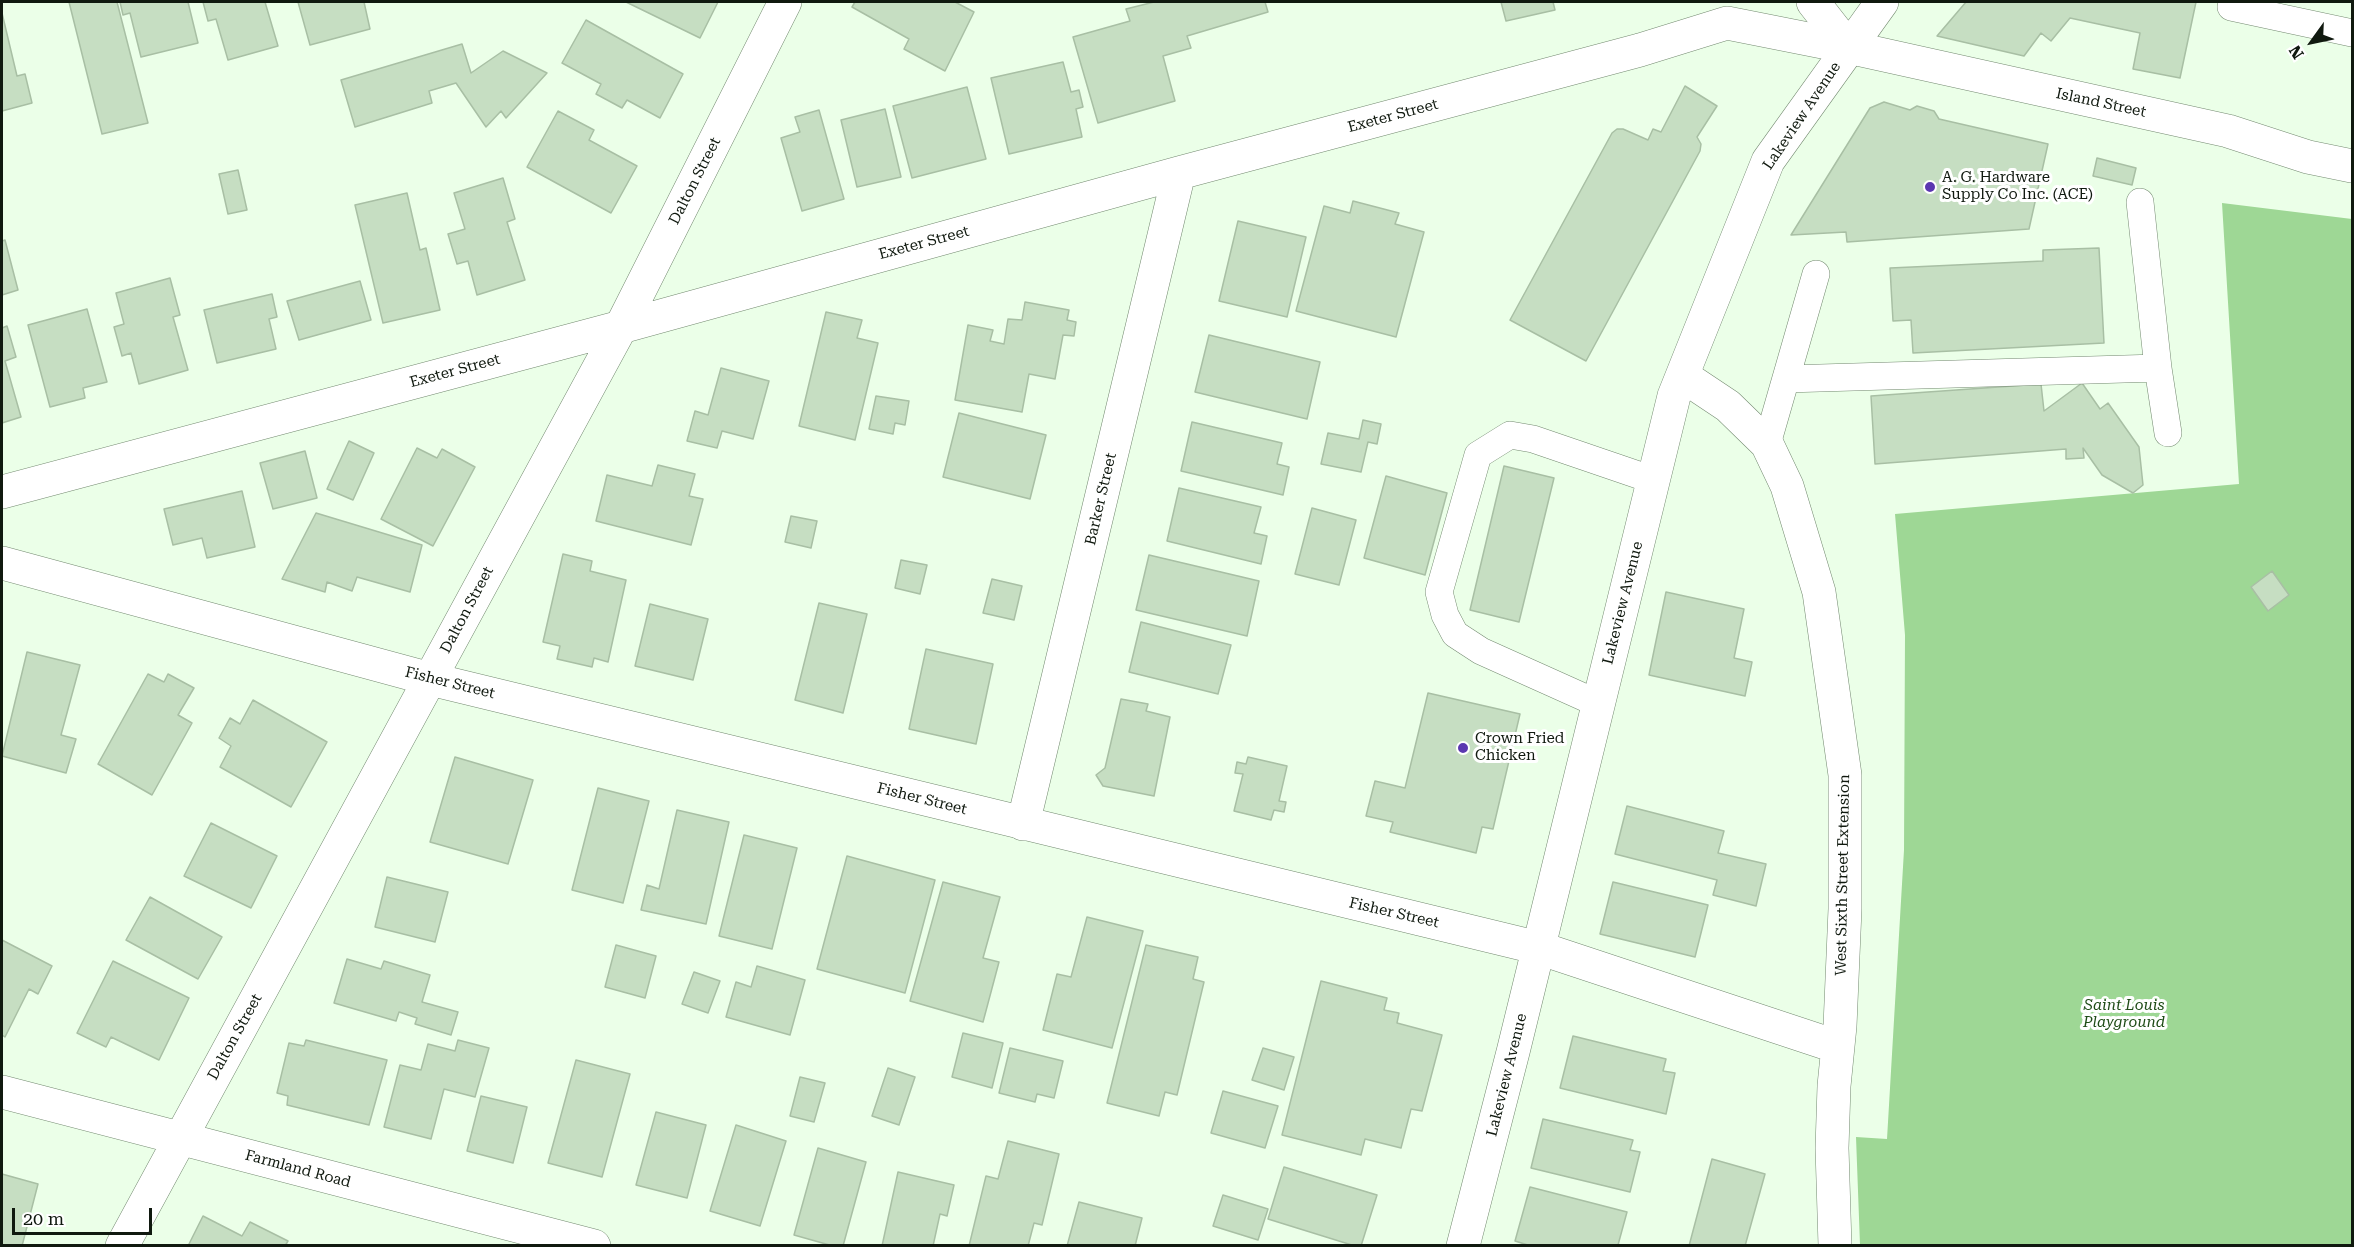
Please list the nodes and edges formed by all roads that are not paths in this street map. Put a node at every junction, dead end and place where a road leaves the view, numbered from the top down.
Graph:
1 (785, 2) edge
2 (1813, 2) edge
3 (1882, 2) edge
4 (2231, 7) dead end
5 (2352, 33) edge
6 (1848, 47) junction
7 (2352, 166) edge
8 (1179, 173) junction
9 (2140, 202) dead end
10 (1816, 274) dead end
11 (621, 327) junction
12 (2158, 369) junction
13 (1683, 376) junction
14 (1786, 378) junction
15 (2168, 433) dead end
16 (1767, 444) junction
17 (1653, 480) junction
18 (2, 492) edge
19 (2, 563) edge
20 (430, 679) junction
21 (1599, 704) junction
22 (1023, 824) junction
23 (1539, 948) junction
24 (1838, 1047) junction
25 (2, 1092) edge
26 (181, 1138) junction
27 (123, 1245) edge
28 (594, 1245) edge
29 (1463, 1245) edge
30 (1835, 1245) edge

1 - 11 street, Dalton Street
2 - 6 street
3 - 6 street, Lakeview Avenue
4 - 5 lane
6 - 7 street, Island Street
6 - 8 street, Exeter Street
6 - 13 street, Lakeview Avenue
8 - 11 street, Exeter Street
8 - 22 street, Barker Street
9 - 12 lane
10 - 14 lane
11 - 18 street, Exeter Street
11 - 20 street, Dalton Street
12 - 14 lane
12 - 15 lane
13 - 16 street, West Sixth Street Extension
13 - 17 street, Lakeview Avenue
14 - 16 lane
16 - 24 street, West Sixth Street Extension
17 - 21 street, Lakeview Avenue
17 - 21 lane
19 - 20 street, Fisher Street
20 - 22 street, Fisher Street
20 - 26 street, Dalton Street
21 - 23 street, Lakeview Avenue
22 - 23 street, Fisher Street
23 - 24 street, Fisher Street
23 - 29 street, Lakeview Avenue
24 - 30 street, West Sixth Street Extension
25 - 26 street, Farmland Road
26 - 27 street, Dalton Street
26 - 28 street, Farmland Road

